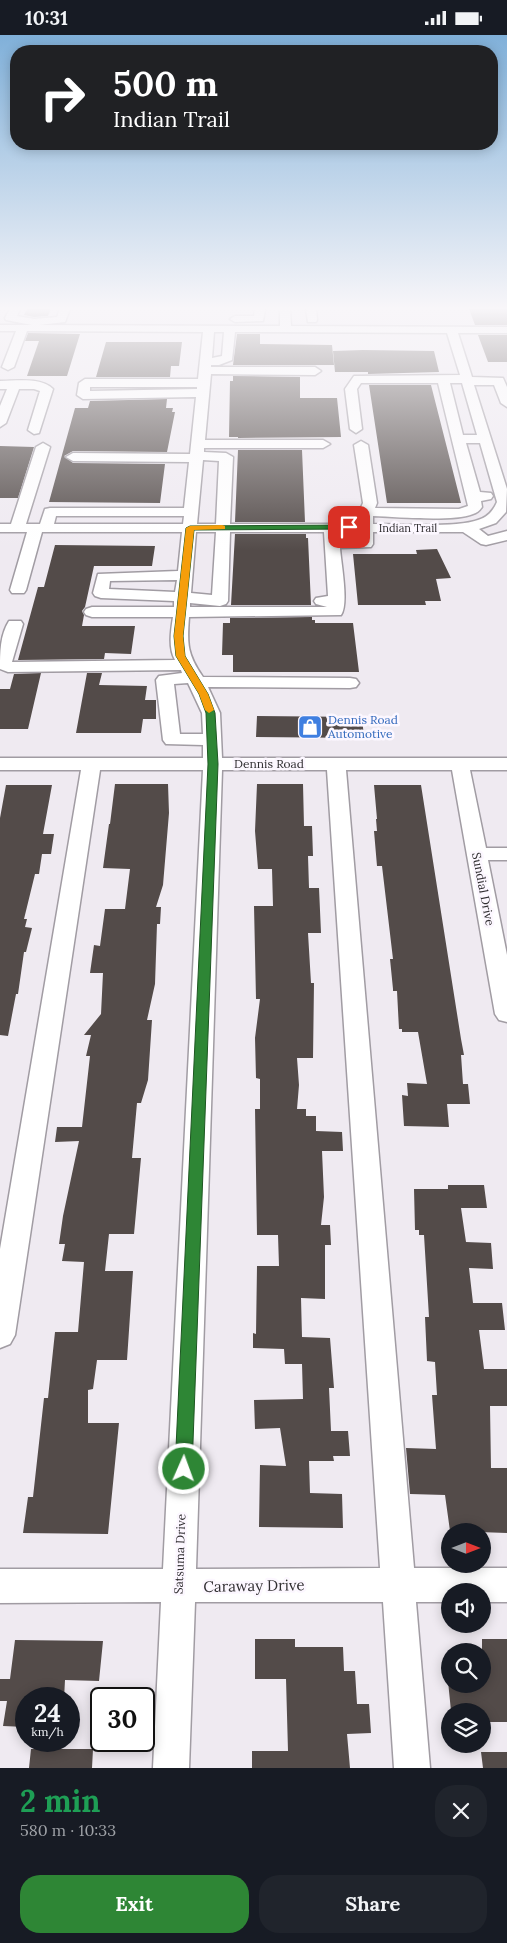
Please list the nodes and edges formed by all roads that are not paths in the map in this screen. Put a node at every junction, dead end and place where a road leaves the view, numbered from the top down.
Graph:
1 (12, 390) edge
2 (46, 390) edge
3 (84, 390) edge
4 (130, 390) edge
5 (154, 390) edge
6 (202, 390) edge
7 (351, 390) edge
8 (445, 390) edge
9 (470, 390) edge
10 (505, 390) edge
11 (78, 402) dead end
12 (507, 403) edge
13 (0, 423) edge
14 (34, 429) dead end
15 (356, 429) dead end
16 (458, 439) junction
17 (323, 444) dead end
18 (361, 445) dead end
19 (43, 447) dead end
20 (490, 447) junction
21 (197, 453) junction
22 (73, 457) dead end
23 (502, 496) junction
24 (474, 497) junction
25 (192, 511) junction
26 (103, 512) junction
27 (367, 520) junction
28 (500, 523) edge
29 (0, 527) edge
30 (331, 527) junction
31 (466, 527) junction
32 (17, 528) junction
33 (41, 528) junction
34 (100, 528) junction
35 (190, 528) junction
36 (224, 528) junction
37 (507, 535) edge
38 (332, 543) junction
39 (185, 575) junction
40 (18, 590) dead end
41 (220, 601) junction
42 (336, 601) junction
43 (182, 605) junction
44 (92, 612) dead end
45 (15, 624) dead end
46 (192, 674) junction
47 (350, 683) dead end
48 (212, 751) junction
49 (0, 764) edge
50 (90, 764) junction
51 (336, 764) junction
52 (460, 764) junction
53 (507, 764) edge
54 (477, 854) junction
55 (507, 854) edge
56 (500, 939) edge
57 (507, 1014) edge
58 (0, 1335) edge
59 (398, 1584) junction
60 (507, 1585) edge
61 (0, 1586) edge
62 (179, 1587) junction
63 (171, 1768) edge
64 (412, 1768) edge

1 - 13 street
2 - 14 street
3 - 4 street
5 - 11 street
6 - 21 street, Satsuma Drive
7 - 15 street
8 - 16 street
9 - 20 street
10 - 12 street
16 - 20 street
16 - 24 street
17 - 21 street
18 - 27 street
19 - 32 street
20 - 23 street
21 - 22 street
21 - 25 street, Satsuma Drive
21 - 36 street
23 - 24 street
23 - 28 street, Indian Trail
24 - 27 street
25 - 26 street
25 - 35 street, Satsuma Drive
26 - 33 street
26 - 34 street
27 - 30 street, Indian Trail
27 - 31 street, Indian Trail
27 - 38 street
28 - 31 street, Indian Trail
29 - 32 street, Indian Trail
30 - 36 street, Indian Trail
30 - 38 street
31 - 37 street
32 - 33 street, Indian Trail
33 - 34 street, Indian Trail
33 - 40 street
34 - 35 street, Indian Trail
35 - 36 street, Indian Trail
35 - 39 street, Satsuma Drive
36 - 41 street
38 - 42 street
39 - 43 street, Satsuma Drive
39 - 43 street
41 - 42 street
41 - 43 street
42 - 43 street
43 - 44 street
43 - 46 street, Satsuma Drive
45 - 46 street
46 - 47 street
46 - 48 street, Satsuma Drive
46 - 48 street
48 - 50 street, Dennis Road
48 - 51 street, Dennis Road
48 - 62 street, Satsuma Drive
49 - 50 street, Dennis Road
50 - 58 street
51 - 52 street, Dennis Road
51 - 59 street
52 - 53 street, Dennis Road
52 - 54 street, Sundial Drive
54 - 55 street
54 - 56 street, Sundial Drive
56 - 57 street, Sundial Drive
59 - 60 street, Caraway Drive
59 - 62 street, Caraway Drive
59 - 64 street
61 - 62 street, Caraway Drive
62 - 63 street, Satsuma Drive

